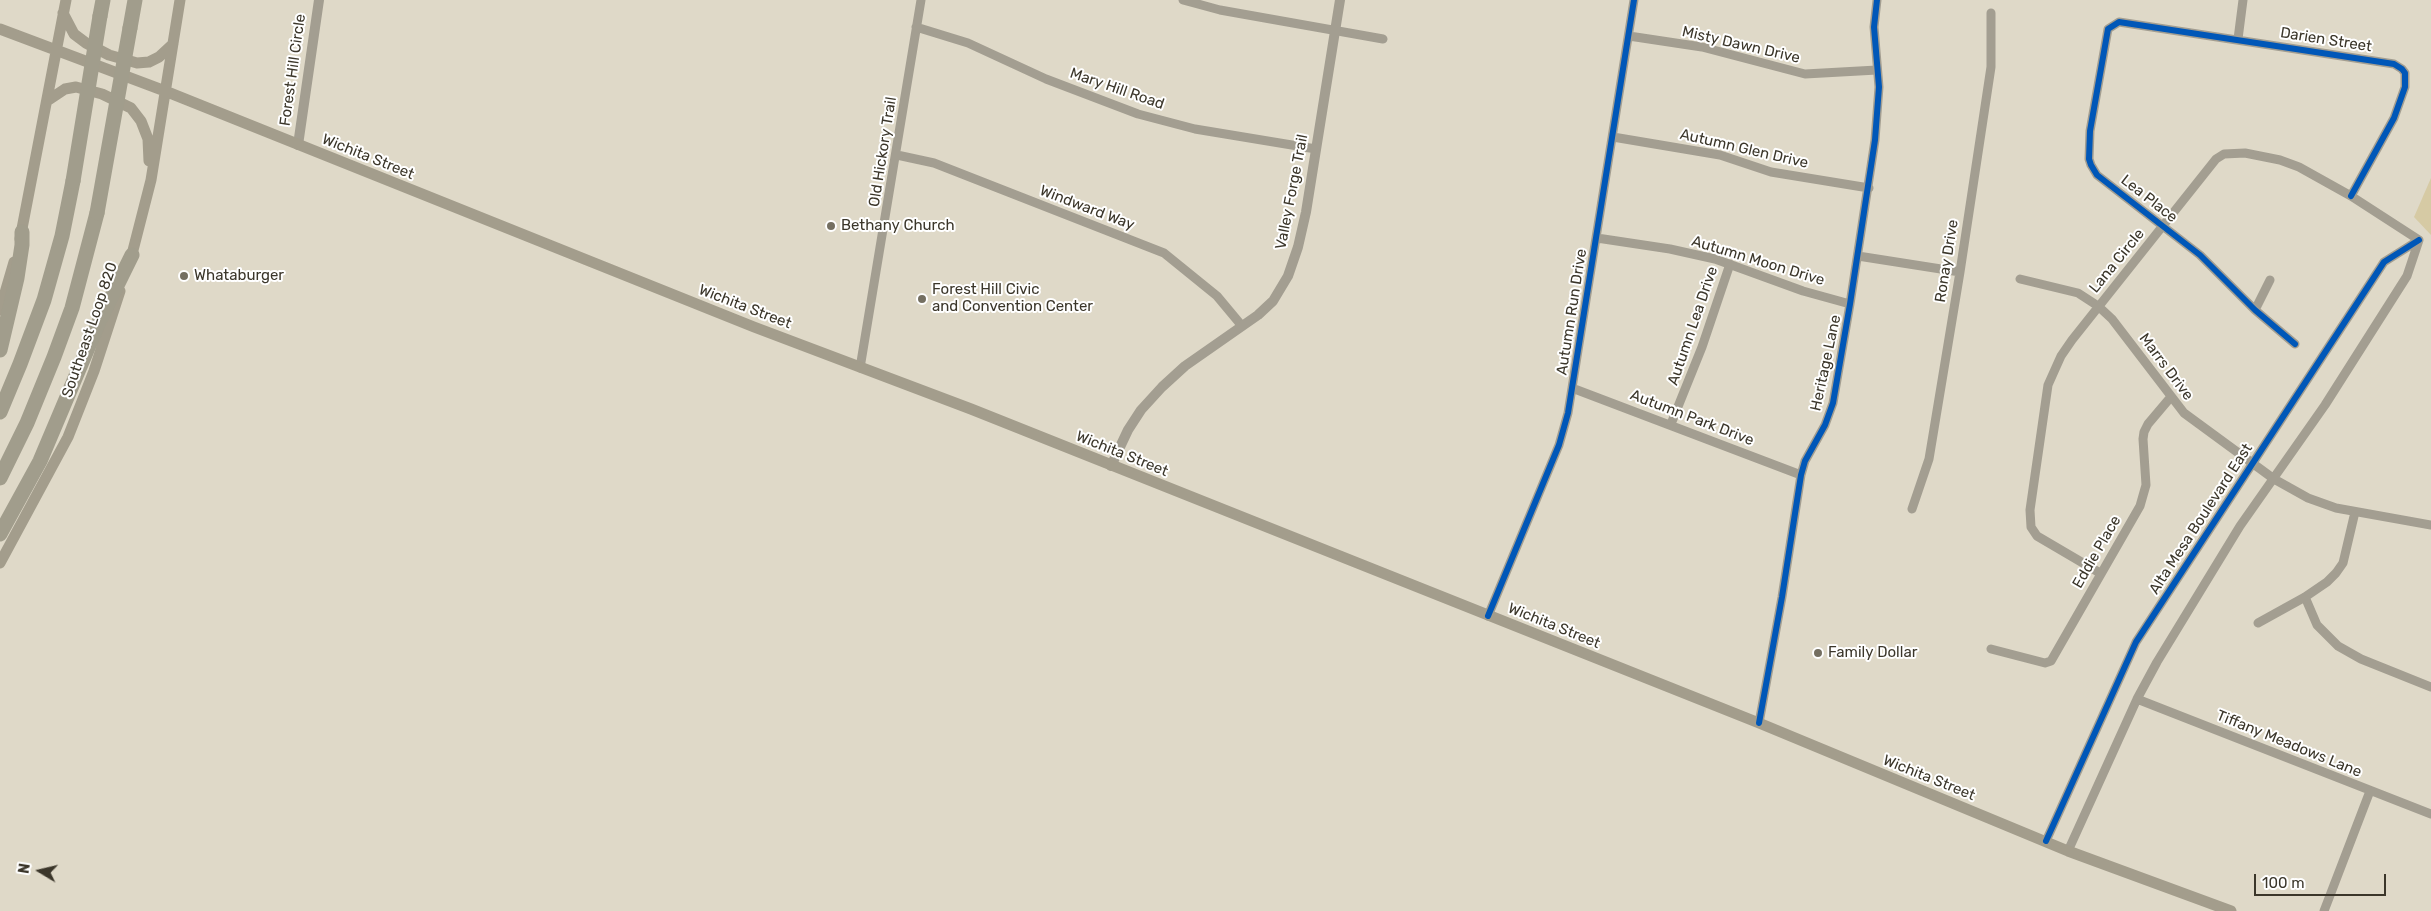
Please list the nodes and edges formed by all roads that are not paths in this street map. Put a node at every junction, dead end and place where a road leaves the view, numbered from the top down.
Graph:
1 (66, 0) edge
2 (103, 0) edge
3 (135, 0) edge
4 (180, 0) edge
5 (319, 0) edge
6 (921, 0) edge
7 (1183, 0) edge
8 (1340, 0) edge
9 (1634, 0) edge
10 (1877, 0) edge
11 (2243, 0) edge
12 (63, 13) junction
13 (1991, 13) dead end
14 (916, 28) junction
15 (0, 29) edge
16 (2108, 30) joint
17 (1335, 31) junction
18 (1629, 36) junction
19 (1382, 38) dead end
20 (2238, 39) junction
21 (173, 44) junction
22 (57, 51) junction
23 (1877, 70) junction
24 (165, 91) junction
25 (47, 101) junction
26 (1613, 137) junction
27 (298, 145) junction
28 (1316, 149) junction
29 (897, 155) junction
30 (150, 180) junction
31 (1869, 188) junction
32 (2351, 196) junction
33 (2163, 227) junction
34 (22, 232) junction
35 (1597, 238) junction
36 (2419, 240) junction
37 (132, 255) junction
38 (1858, 256) junction
39 (1730, 264) junction
40 (1960, 272) junction
41 (2020, 280) dead end
42 (2270, 280) dead end
43 (1850, 304) junction
44 (2098, 306) junction
45 (0, 310) edge
46 (2254, 310) junction
47 (1242, 326) junction
48 (2295, 344) dead end
49 (0, 350) edge
50 (860, 368) junction
51 (1572, 388) junction
52 (2170, 398) junction
53 (0, 412) edge
54 (1671, 424) junction
55 (2251, 464) junction
56 (1111, 466) junction
57 (1801, 475) junction
58 (0, 478) edge
59 (2274, 479) junction
60 (1912, 509) dead end
61 (2355, 512) junction
62 (2431, 525) edge
63 (0, 534) edge
64 (0, 563) edge
65 (2100, 573) junction
66 (2305, 598) junction
67 (1488, 616) junction
68 (2258, 623) dead end
69 (1991, 649) dead end
70 (2431, 687) edge
71 (2137, 699) junction
72 (1759, 723) junction
73 (2370, 791) junction
74 (2431, 814) edge
75 (2046, 841) junction
76 (2068, 851) junction
77 (2231, 911) edge
78 (2324, 911) edge

1 - 12 main road
2 - 53 highway, bridge
3 - 58 highway, bridge
4 - 21 main road, Southeast Loop 820
5 - 27 street, Forest Hill Circle
6 - 14 street, Old Hickory Trail
7 - 17 street
8 - 17 street, Valley Forge Trail
9 - 18 street, Autumn Run Drive
10 - 23 street, Heritage Lane
11 - 20 street
12 - 21 main road
12 - 22 main road
13 - 40 street, Ronay Drive
14 - 28 street, Mary Hill Road
14 - 29 street, Old Hickory Trail
15 - 22 main road, Wichita Street
16 - 20 street, Darien Street
16 - 33 street, Lea Place
17 - 19 street
17 - 28 street, Valley Forge Trail
18 - 23 street, Misty Dawn Drive
18 - 26 street, Autumn Run Drive
20 - 32 street, Darien Street
21 - 24 main road, Southeast Loop 820
22 - 24 main road, Wichita Street
22 - 25 main road
23 - 31 street, Heritage Lane
24 - 27 main road, Wichita Street
24 - 30 main road, Southeast Loop 820
25 - 30 main road
25 - 34 main road
26 - 31 street, Autumn Glen Drive
26 - 35 street, Autumn Run Drive
27 - 50 main road, Wichita Street
28 - 47 street, Valley Forge Trail
29 - 47 street, Windward Way
29 - 50 street, Old Hickory Trail
30 - 37 main road, Southeast Loop 820
31 - 38 street, Heritage Lane
32 - 33 street, Lana Circle
32 - 36 street, Lana Circle
33 - 44 street, Lana Circle
33 - 46 street, Lea Place
34 - 45 main road
34 - 49 highway
35 - 39 street, Autumn Moon Drive
35 - 51 street, Autumn Run Drive
36 - 55 street, Alta Mesa Boulevard East
36 - 59 street
37 - 63 highway
37 - 64 main road, Southeast Loop 820
38 - 40 street
38 - 43 street, Heritage Lane
39 - 43 street, Autumn Moon Drive
39 - 54 street, Autumn Lea Drive
40 - 60 street, Ronay Drive
41 - 44 street, Marrs Drive
42 - 46 street
43 - 57 street, Heritage Lane
44 - 52 street, Marrs Drive
44 - 65 street, Lana Circle
46 - 48 street, Lea Place
47 - 56 street, Valley Forge Trail
50 - 56 main road, Wichita Street
51 - 54 street, Autumn Park Drive
51 - 67 street, Autumn Run Drive
52 - 55 street, Marrs Drive
52 - 65 street, Eddie Place
54 - 57 street, Autumn Park Drive
55 - 59 street, Marrs Drive
55 - 75 street, Alta Mesa Boulevard East
56 - 67 main road, Wichita Street
57 - 72 street, Heritage Lane
59 - 61 street, Marrs Drive
59 - 71 street
61 - 62 street, Marrs Drive
61 - 66 street
65 - 69 street, Eddie Place
66 - 68 street
66 - 70 street
67 - 72 main road, Wichita Street
71 - 73 street, Tiffany Meadows Lane
71 - 76 street
72 - 75 main road, Wichita Street
73 - 74 street, Tiffany Meadows Lane
73 - 78 street
75 - 76 main road, Wichita Street
76 - 77 main road, Wichita Street

